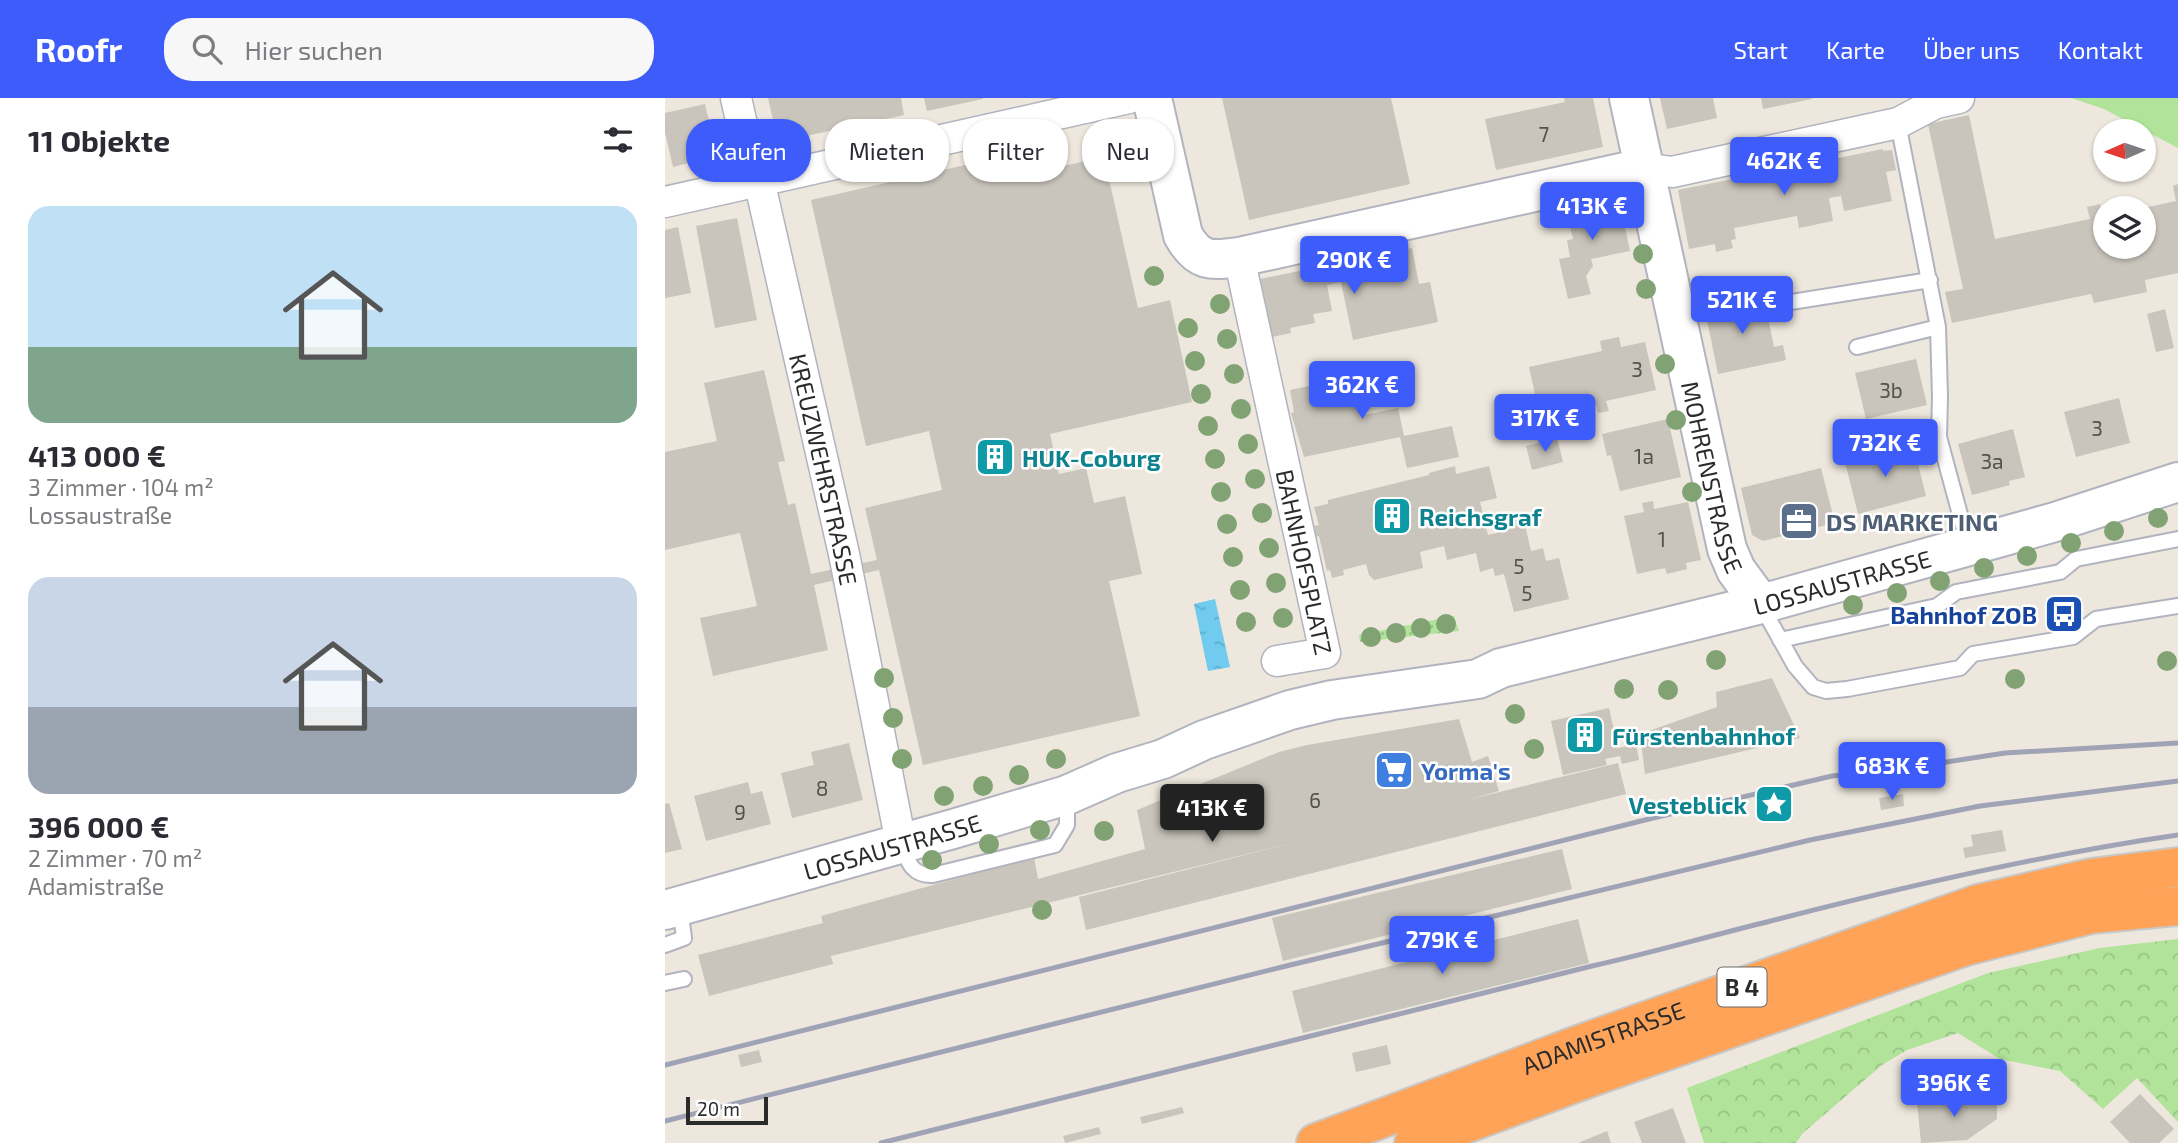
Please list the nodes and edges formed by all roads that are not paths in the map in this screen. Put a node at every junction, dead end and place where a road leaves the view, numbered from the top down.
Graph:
1 (736, 98) edge
2 (1129, 98) edge
3 (1151, 98) edge
4 (1629, 98) edge
5 (1959, 98) edge
6 (741, 119) edge
7 (1898, 123) junction
8 (811, 168) edge
9 (1643, 168) junction
10 (750, 182) edge
11 (759, 182) edge
12 (665, 201) edge
13 (1239, 257) junction
14 (1930, 280) junction
15 (1778, 304) dead end
16 (1938, 327) junction
17 (1857, 347) dead end
18 (2178, 482) edge
19 (2178, 539) edge
20 (1968, 546) junction
21 (1761, 604) junction
22 (2178, 606) edge
23 (1780, 640) junction
24 (1277, 661) dead end
25 (901, 843) junction
26 (2178, 867) edge
27 (2178, 906) edge
28 (672, 907) edge
29 (665, 945) edge
30 (684, 979) dead end
31 (665, 983) edge
32 (1316, 1143) edge
33 (1414, 1143) edge

1 - 6 street, KREUZWEHRSTRASSE
2 - 8 street
3 - 13 street
4 - 9 street, MOHRENSTRASSE
5 - 7 street
7 - 9 street
7 - 14 lane
9 - 13 street
9 - 21 street, MOHRENSTRASSE
10 - 12 street
11 - 25 street, KREUZWEHRSTRASSE
13 - 24 street, BAHNHOFSPLATZ
14 - 15 lane
14 - 16 lane
16 - 17 lane
16 - 20 lane
18 - 20 street, LOSSAUSTRASSE
19 - 23 lane
20 - 21 street, LOSSAUSTRASSE
21 - 23 lane
21 - 25 street, LOSSAUSTRASSE
22 - 23 lane
25 - 28 street, LOSSAUSTRASSE
26 - 32 highway, ADAMISTRASSE / B 4
27 - 33 highway, ADAMISTRASSE / B 4
28 - 29 lane
30 - 31 lane

